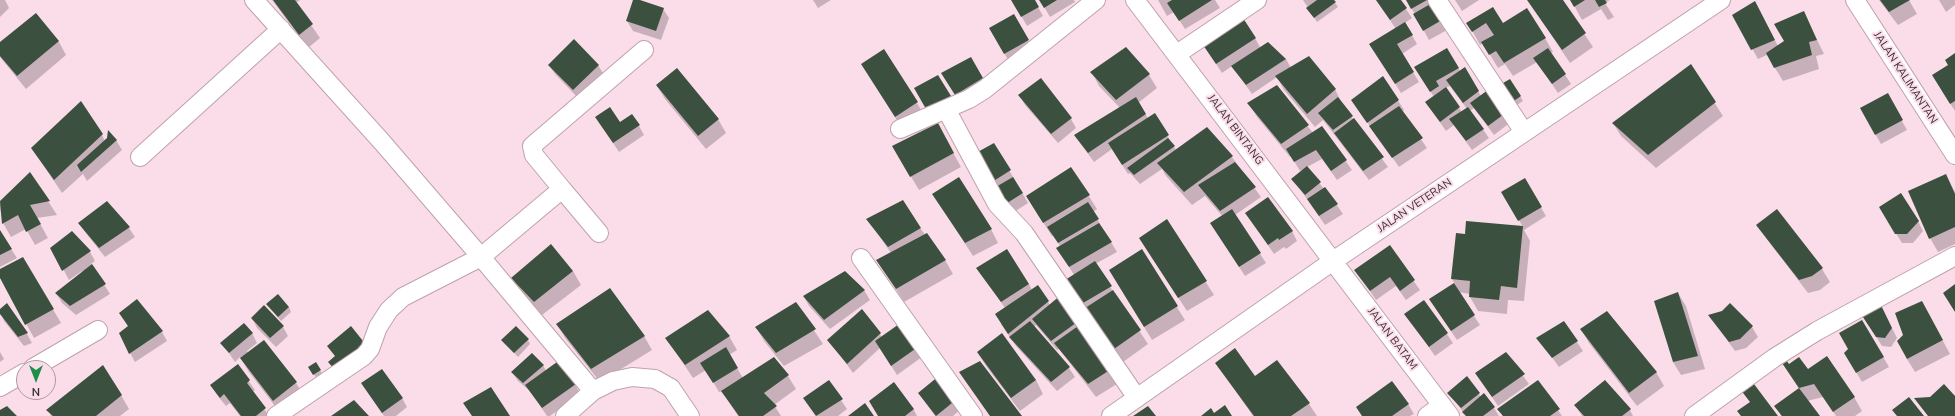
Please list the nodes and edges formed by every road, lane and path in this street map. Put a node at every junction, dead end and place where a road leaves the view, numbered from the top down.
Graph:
1 (254, 0) edge
2 (1096, 0) edge
3 (1135, 0) edge
4 (1257, 0) edge
5 (1437, 0) edge
6 (1721, 0) edge
7 (1855, 0) edge
8 (280, 29) junction
9 (644, 50) dead end
10 (1177, 54) junction
11 (946, 109) junction
12 (900, 128) dead end
13 (1524, 132) junction
14 (1955, 156) edge
15 (140, 158) dead end
16 (562, 189) junction
17 (599, 233) dead end
18 (1955, 256) edge
19 (481, 257) junction
20 (861, 258) dead end
21 (1333, 261) junction
22 (98, 330) dead end
23 (47, 360) edge
24 (16, 378) edge
25 (0, 387) edge
26 (593, 391) junction
27 (1137, 398) junction
28 (1446, 411) edge
29 (276, 416) edge
30 (565, 416) edge
31 (690, 416) edge
32 (973, 416) edge
33 (1111, 416) edge
34 (1427, 416) edge
35 (1694, 416) edge

1 - 8 street
2 - 11 street
3 - 10 street, JALAN BINTANG
4 - 10 street
5 - 13 street
6 - 13 street, JALAN VETERAN
7 - 14 street, JALAN KALIMANTAN
8 - 15 street
8 - 19 street
9 - 16 street
10 - 21 street, JALAN BINTANG
11 - 12 street
11 - 27 street
13 - 21 street, JALAN VETERAN
16 - 17 street
16 - 19 street
18 - 35 street
19 - 26 street
19 - 29 street
20 - 32 street
21 - 27 street, JALAN VETERAN
21 - 28 street, JALAN BATAM
22 - 23 street
24 - 25 street
26 - 30 street
26 - 31 street
27 - 33 street, JALAN VETERAN
28 - 34 street

